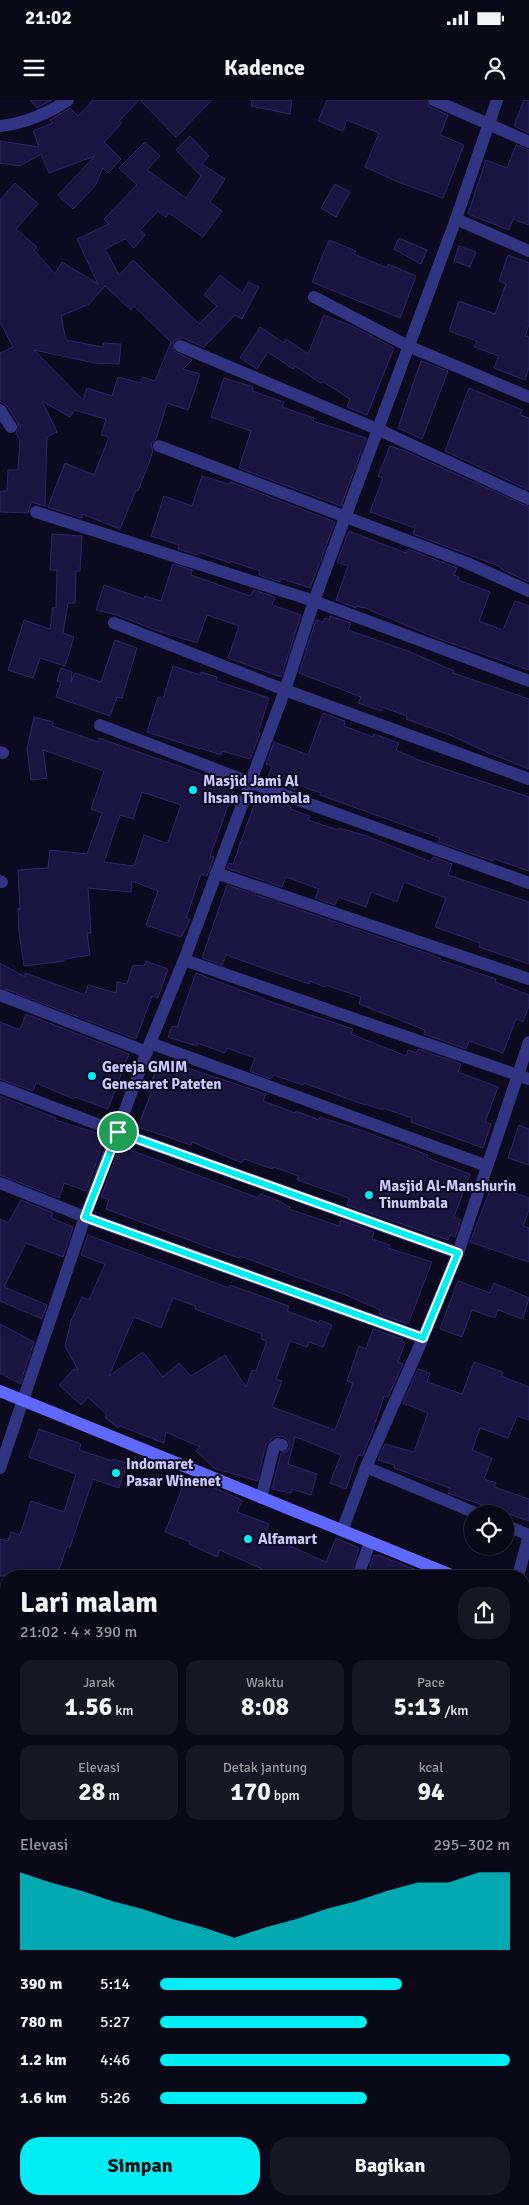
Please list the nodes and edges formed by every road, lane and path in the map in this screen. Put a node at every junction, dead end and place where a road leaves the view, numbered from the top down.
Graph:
1 (68, 100) edge
2 (434, 100) edge
3 (497, 100) edge
4 (488, 124) junction
5 (0, 126) edge
6 (529, 142) edge
7 (456, 218) junction
8 (529, 251) edge
9 (314, 298) dead end
10 (180, 346) dead end
11 (408, 346) junction
12 (529, 397) edge
13 (0, 410) edge
14 (10, 427) dead end
15 (377, 429) junction
16 (159, 446) dead end
17 (529, 499) edge
18 (36, 512) dead end
19 (346, 518) junction
20 (529, 591) edge
21 (314, 601) junction
22 (114, 623) dead end
23 (529, 681) edge
24 (285, 690) junction
25 (100, 725) dead end
26 (529, 779) edge
27 (249, 782) junction
28 (216, 874) junction
29 (529, 883) edge
30 (184, 960) junction
31 (529, 979) edge
32 (0, 995) edge
33 (529, 1042) edge
34 (149, 1048) junction
35 (524, 1077) edge
36 (0, 1086) edge
37 (118, 1132) junction
38 (487, 1166) junction
39 (0, 1183) edge
40 (85, 1217) junction
41 (458, 1253) junction
42 (423, 1338) junction
43 (0, 1391) edge
44 (24, 1402) junction
45 (282, 1446) dead end
46 (366, 1467) junction
47 (0, 1468) edge
48 (261, 1498) junction
49 (464, 1508) edge
50 (514, 1529) edge
51 (342, 1531) junction
52 (529, 1535) edge
53 (370, 1542) junction
54 (360, 1570) edge
55 (439, 1570) edge
56 (520, 1570) edge

1 - 5 street
2 - 4 street
3 - 4 street
4 - 6 street
4 - 7 street
7 - 8 street
7 - 11 street
9 - 11 street
10 - 15 street
11 - 12 street
11 - 15 street
13 - 14 street
15 - 17 street
15 - 19 street
16 - 19 street
18 - 21 street
19 - 20 street
19 - 21 street
21 - 23 street
21 - 24 street
22 - 24 street
24 - 26 street
24 - 27 street
25 - 27 street
27 - 28 street
27 - 29 street
28 - 30 street
28 - 31 street
30 - 34 street
30 - 35 street
32 - 34 street
33 - 35 street
34 - 37 street
34 - 38 street
35 - 38 street
36 - 37 street
37 - 40 street
37 - 41 street
38 - 41 street
39 - 40 street
40 - 42 street
40 - 44 street
41 - 42 street
42 - 46 street
43 - 44 street
44 - 47 street
44 - 48 street
45 - 48 street
46 - 49 street
46 - 51 street
48 - 51 street
50 - 52 street
51 - 53 street
52 - 56 street
53 - 54 street
53 - 55 street

